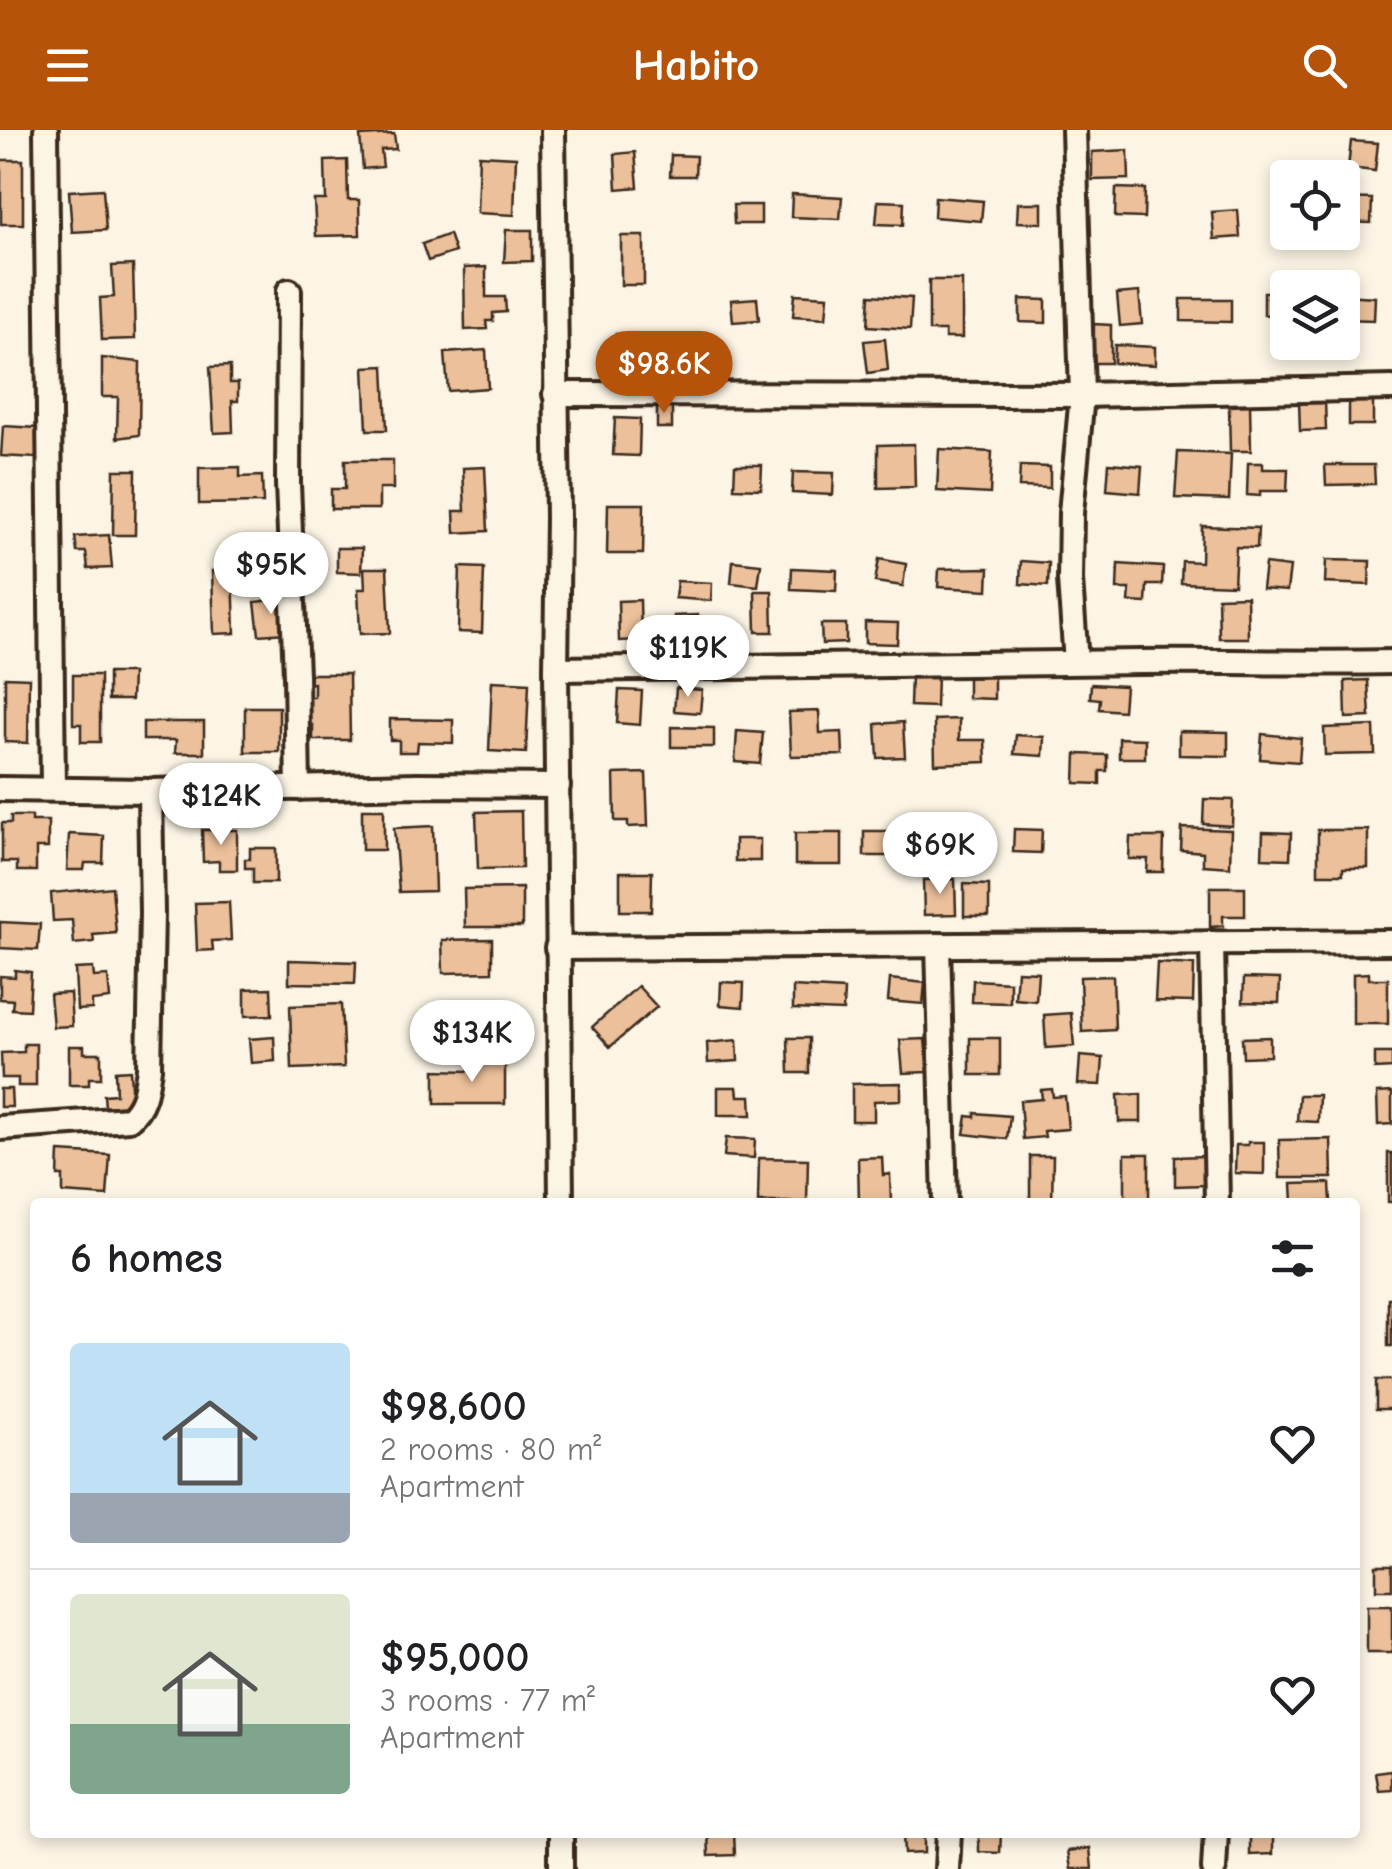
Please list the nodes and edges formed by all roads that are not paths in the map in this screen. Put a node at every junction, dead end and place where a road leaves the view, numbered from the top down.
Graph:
1 (46, 130) edge
2 (553, 130) edge
3 (1074, 130) edge
4 (289, 291) dead end
5 (1392, 388) edge
6 (556, 394) junction
7 (1082, 394) junction
8 (1076, 662) junction
9 (1392, 662) edge
10 (556, 669) junction
11 (558, 786) junction
12 (298, 788) junction
13 (0, 789) edge
14 (53, 789) junction
15 (150, 791) junction
16 (1392, 942) edge
17 (1212, 943) junction
18 (938, 945) junction
19 (558, 948) junction
20 (0, 1128) edge
21 (560, 1198) edge
22 (945, 1198) edge
23 (1217, 1198) edge
24 (561, 1838) edge
25 (949, 1838) edge
26 (1216, 1838) edge
27 (561, 1869) edge
28 (948, 1869) edge
29 (1214, 1869) edge

1 - 14 street
2 - 6 street
3 - 7 street
4 - 12 street
5 - 7 street
6 - 7 street
6 - 10 street
7 - 8 street
8 - 9 street
8 - 10 street
10 - 11 street
11 - 12 street
11 - 19 street
12 - 15 street
13 - 14 street
14 - 15 street
15 - 20 street
16 - 17 street
17 - 18 street
17 - 23 street
18 - 19 street
18 - 22 street
19 - 21 street
24 - 27 street
25 - 28 street
26 - 29 street

